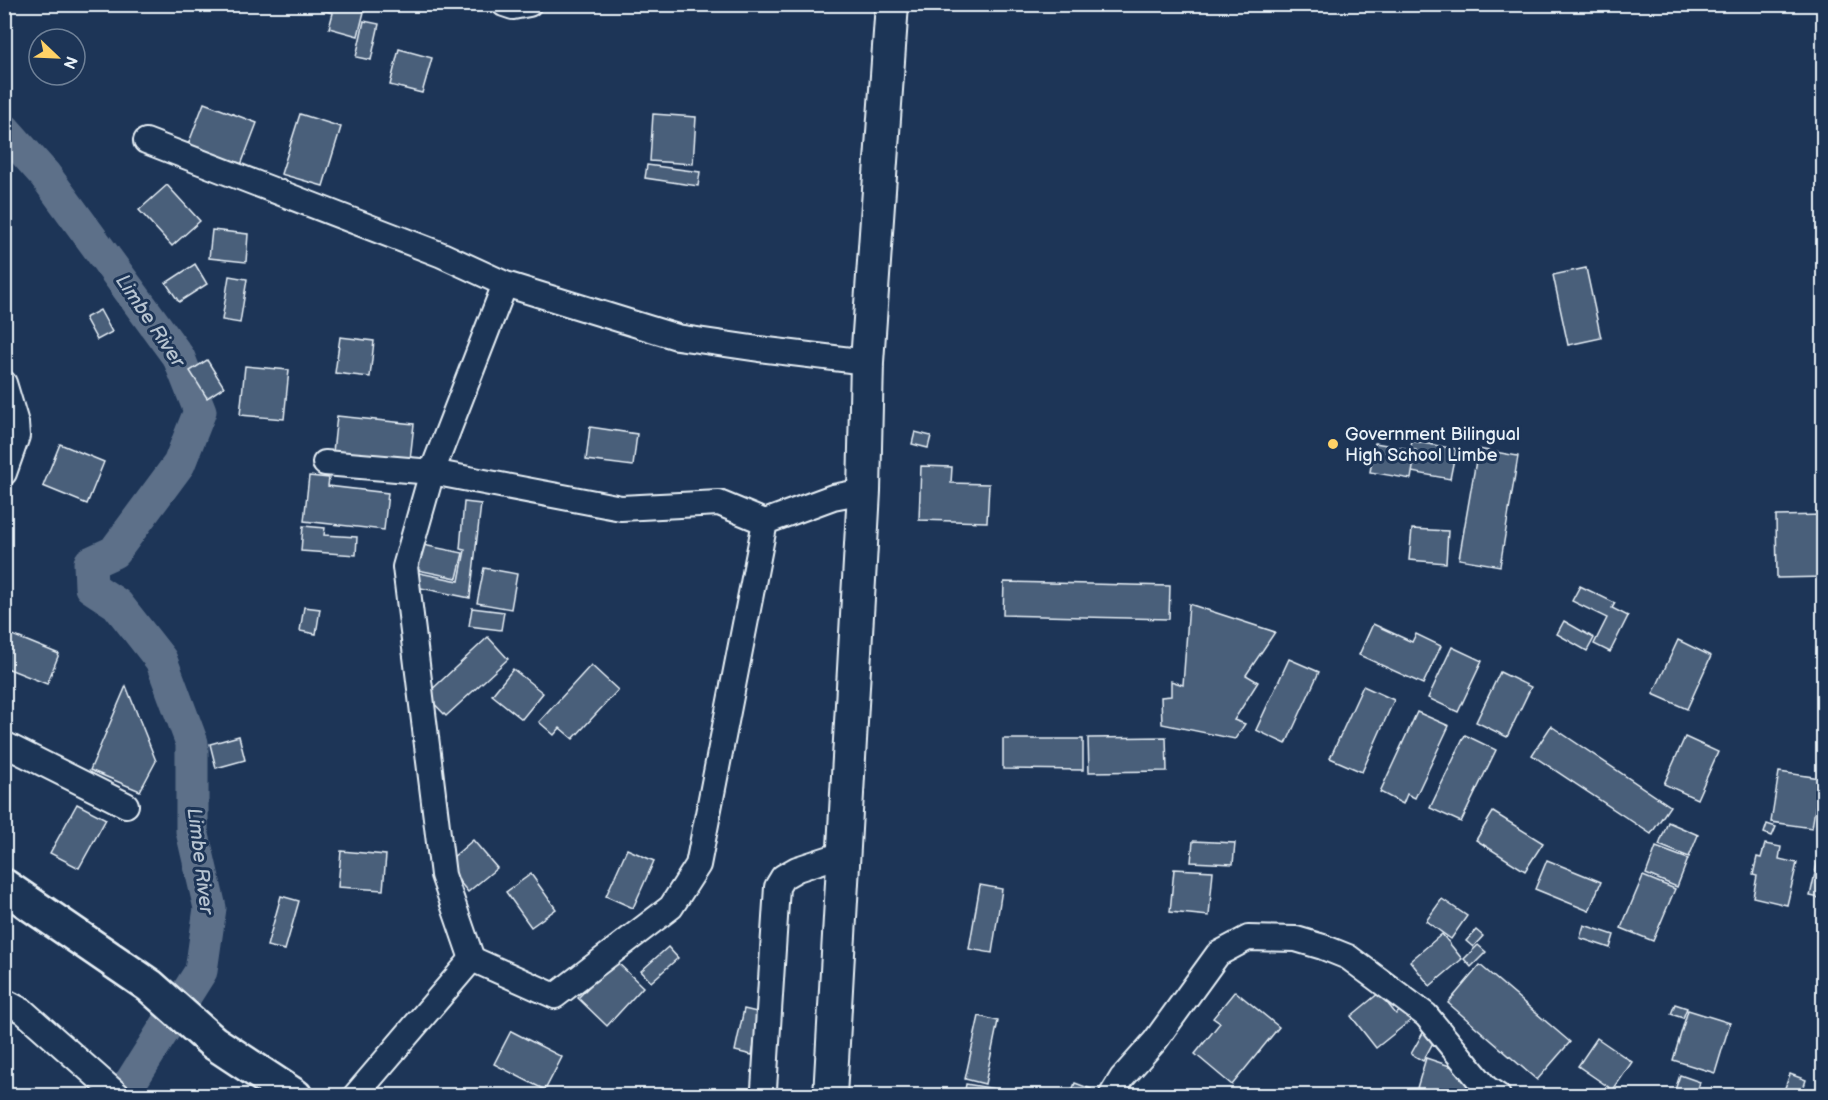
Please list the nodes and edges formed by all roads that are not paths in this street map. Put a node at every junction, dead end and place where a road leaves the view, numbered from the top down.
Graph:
1 (504, 4) edge
2 (529, 4) edge
3 (892, 4) edge
4 (146, 141) dead end
5 (504, 284) junction
6 (867, 362) junction
7 (4, 383) edge
8 (325, 463) dead end
9 (432, 472) junction
10 (4, 473) edge
11 (864, 491) junction
12 (765, 522) junction
13 (4, 744) edge
14 (126, 805) dead end
15 (843, 854) junction
16 (4, 886) edge
17 (471, 959) junction
18 (4, 1001) edge
19 (764, 1089) dead end
20 (118, 1095) edge
21 (294, 1095) edge
22 (355, 1095) edge
23 (830, 1095) edge
24 (1111, 1095) edge
25 (1498, 1095) edge

1 - 2 street
3 - 6 main road
4 - 5 street
5 - 6 street
5 - 9 street
6 - 11 main road
7 - 10 street
8 - 9 street
9 - 12 street
9 - 17 street
11 - 12 street
11 - 15 main road
12 - 17 street
13 - 14 street
15 - 19 street
15 - 23 main road
16 - 21 highway
17 - 22 street
18 - 20 street
24 - 25 street

